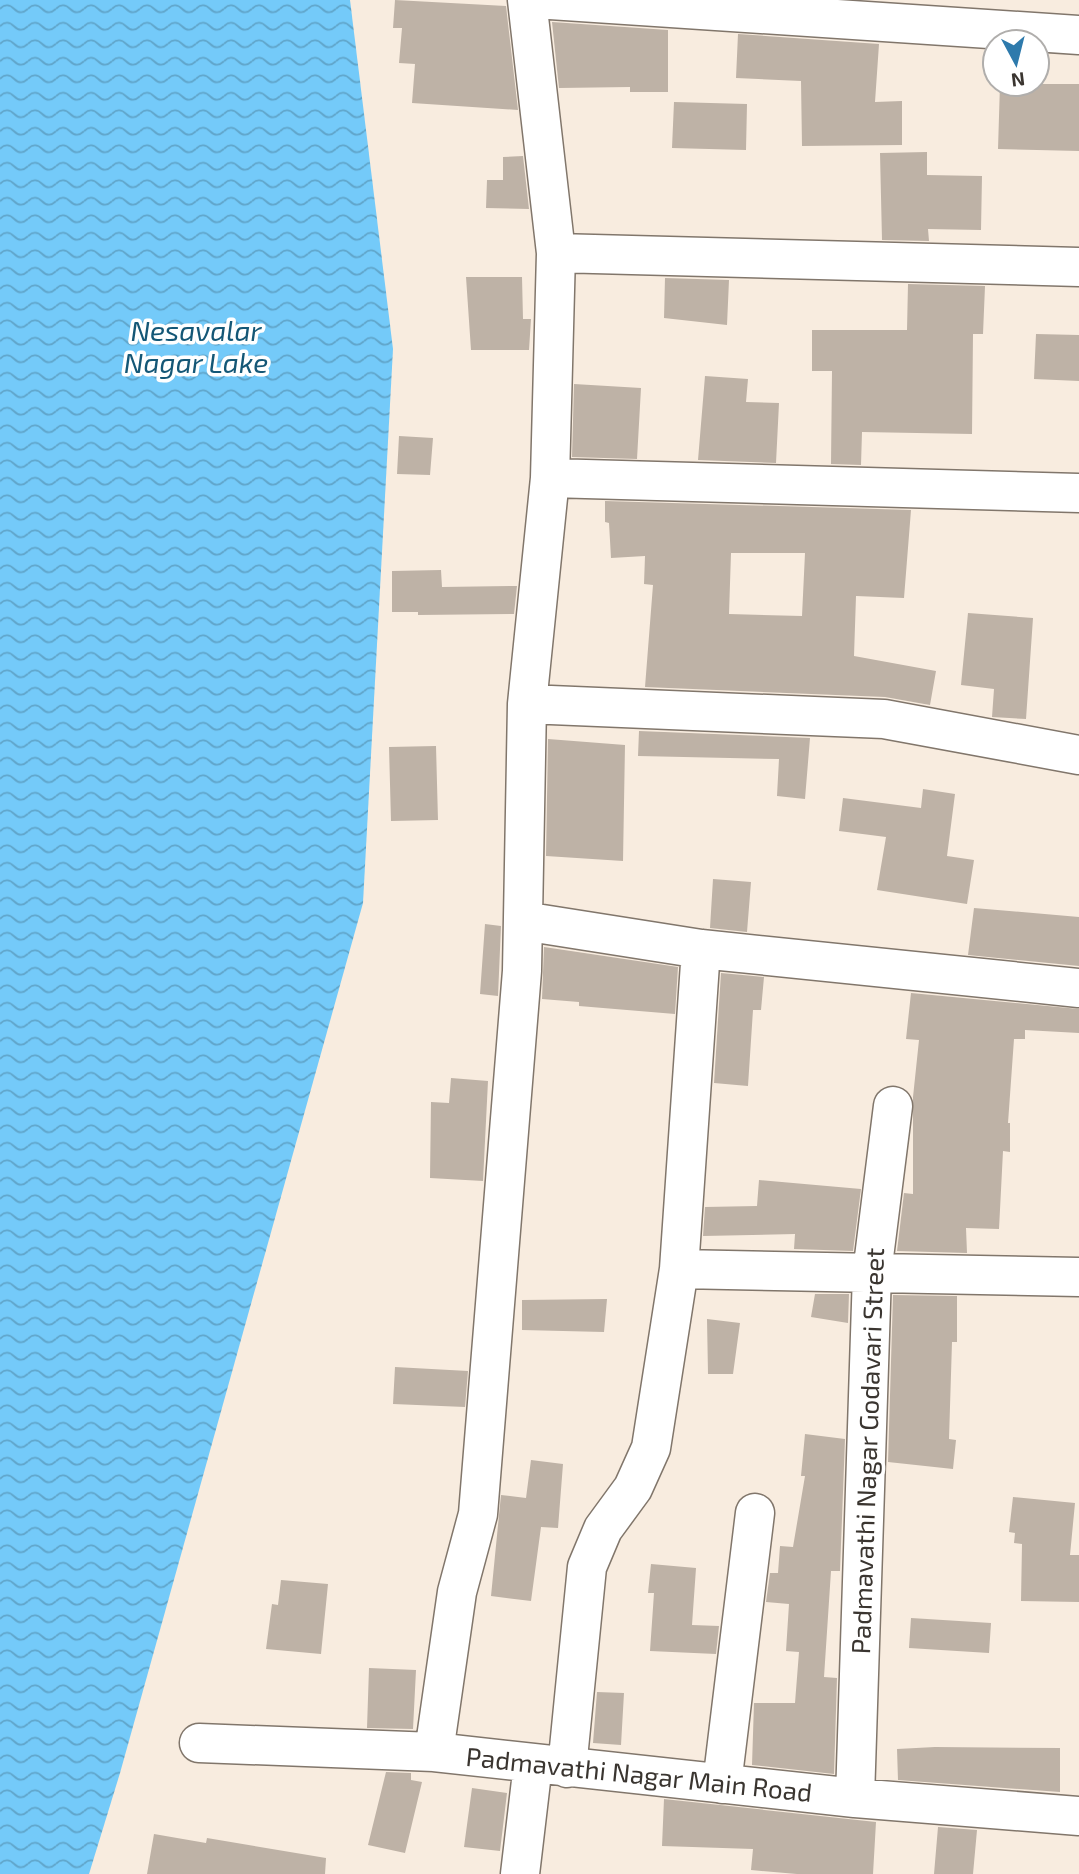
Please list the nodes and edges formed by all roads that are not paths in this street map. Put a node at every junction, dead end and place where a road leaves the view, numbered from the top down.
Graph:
1 (527, 0) edge
2 (550, 0) edge
3 (1079, 35) edge
4 (556, 253) junction
5 (1079, 267) edge
6 (550, 478) junction
7 (1079, 493) edge
8 (527, 704) junction
9 (1079, 755) edge
10 (523, 921) junction
11 (701, 949) junction
12 (1079, 988) edge
13 (893, 1106) dead end
14 (679, 1269) junction
15 (872, 1273) junction
16 (1079, 1277) edge
17 (755, 1513) dead end
18 (199, 1743) dead end
19 (434, 1752) junction
20 (550, 1766) junction
21 (722, 1784) junction
22 (855, 1798) junction
23 (1079, 1816) edge
24 (520, 1874) edge

1 - 4 street
2 - 3 street
4 - 5 street
4 - 6 street
6 - 7 street
6 - 8 street
8 - 9 street
8 - 10 street
10 - 11 street
10 - 19 street
11 - 12 street
11 - 14 street
13 - 15 street, Padmavathi Nagar Godavari Street
14 - 15 street
14 - 20 street
15 - 16 street
15 - 22 street, Padmavathi Nagar Godavari Street
17 - 21 street
18 - 19 street, Padmavathi Nagar Main Road
19 - 20 street, Padmavathi Nagar Main Road
20 - 21 street, Padmavathi Nagar Main Road
20 - 24 street
21 - 22 street, Padmavathi Nagar Main Road
22 - 23 street, Padmavathi Nagar Main Road

